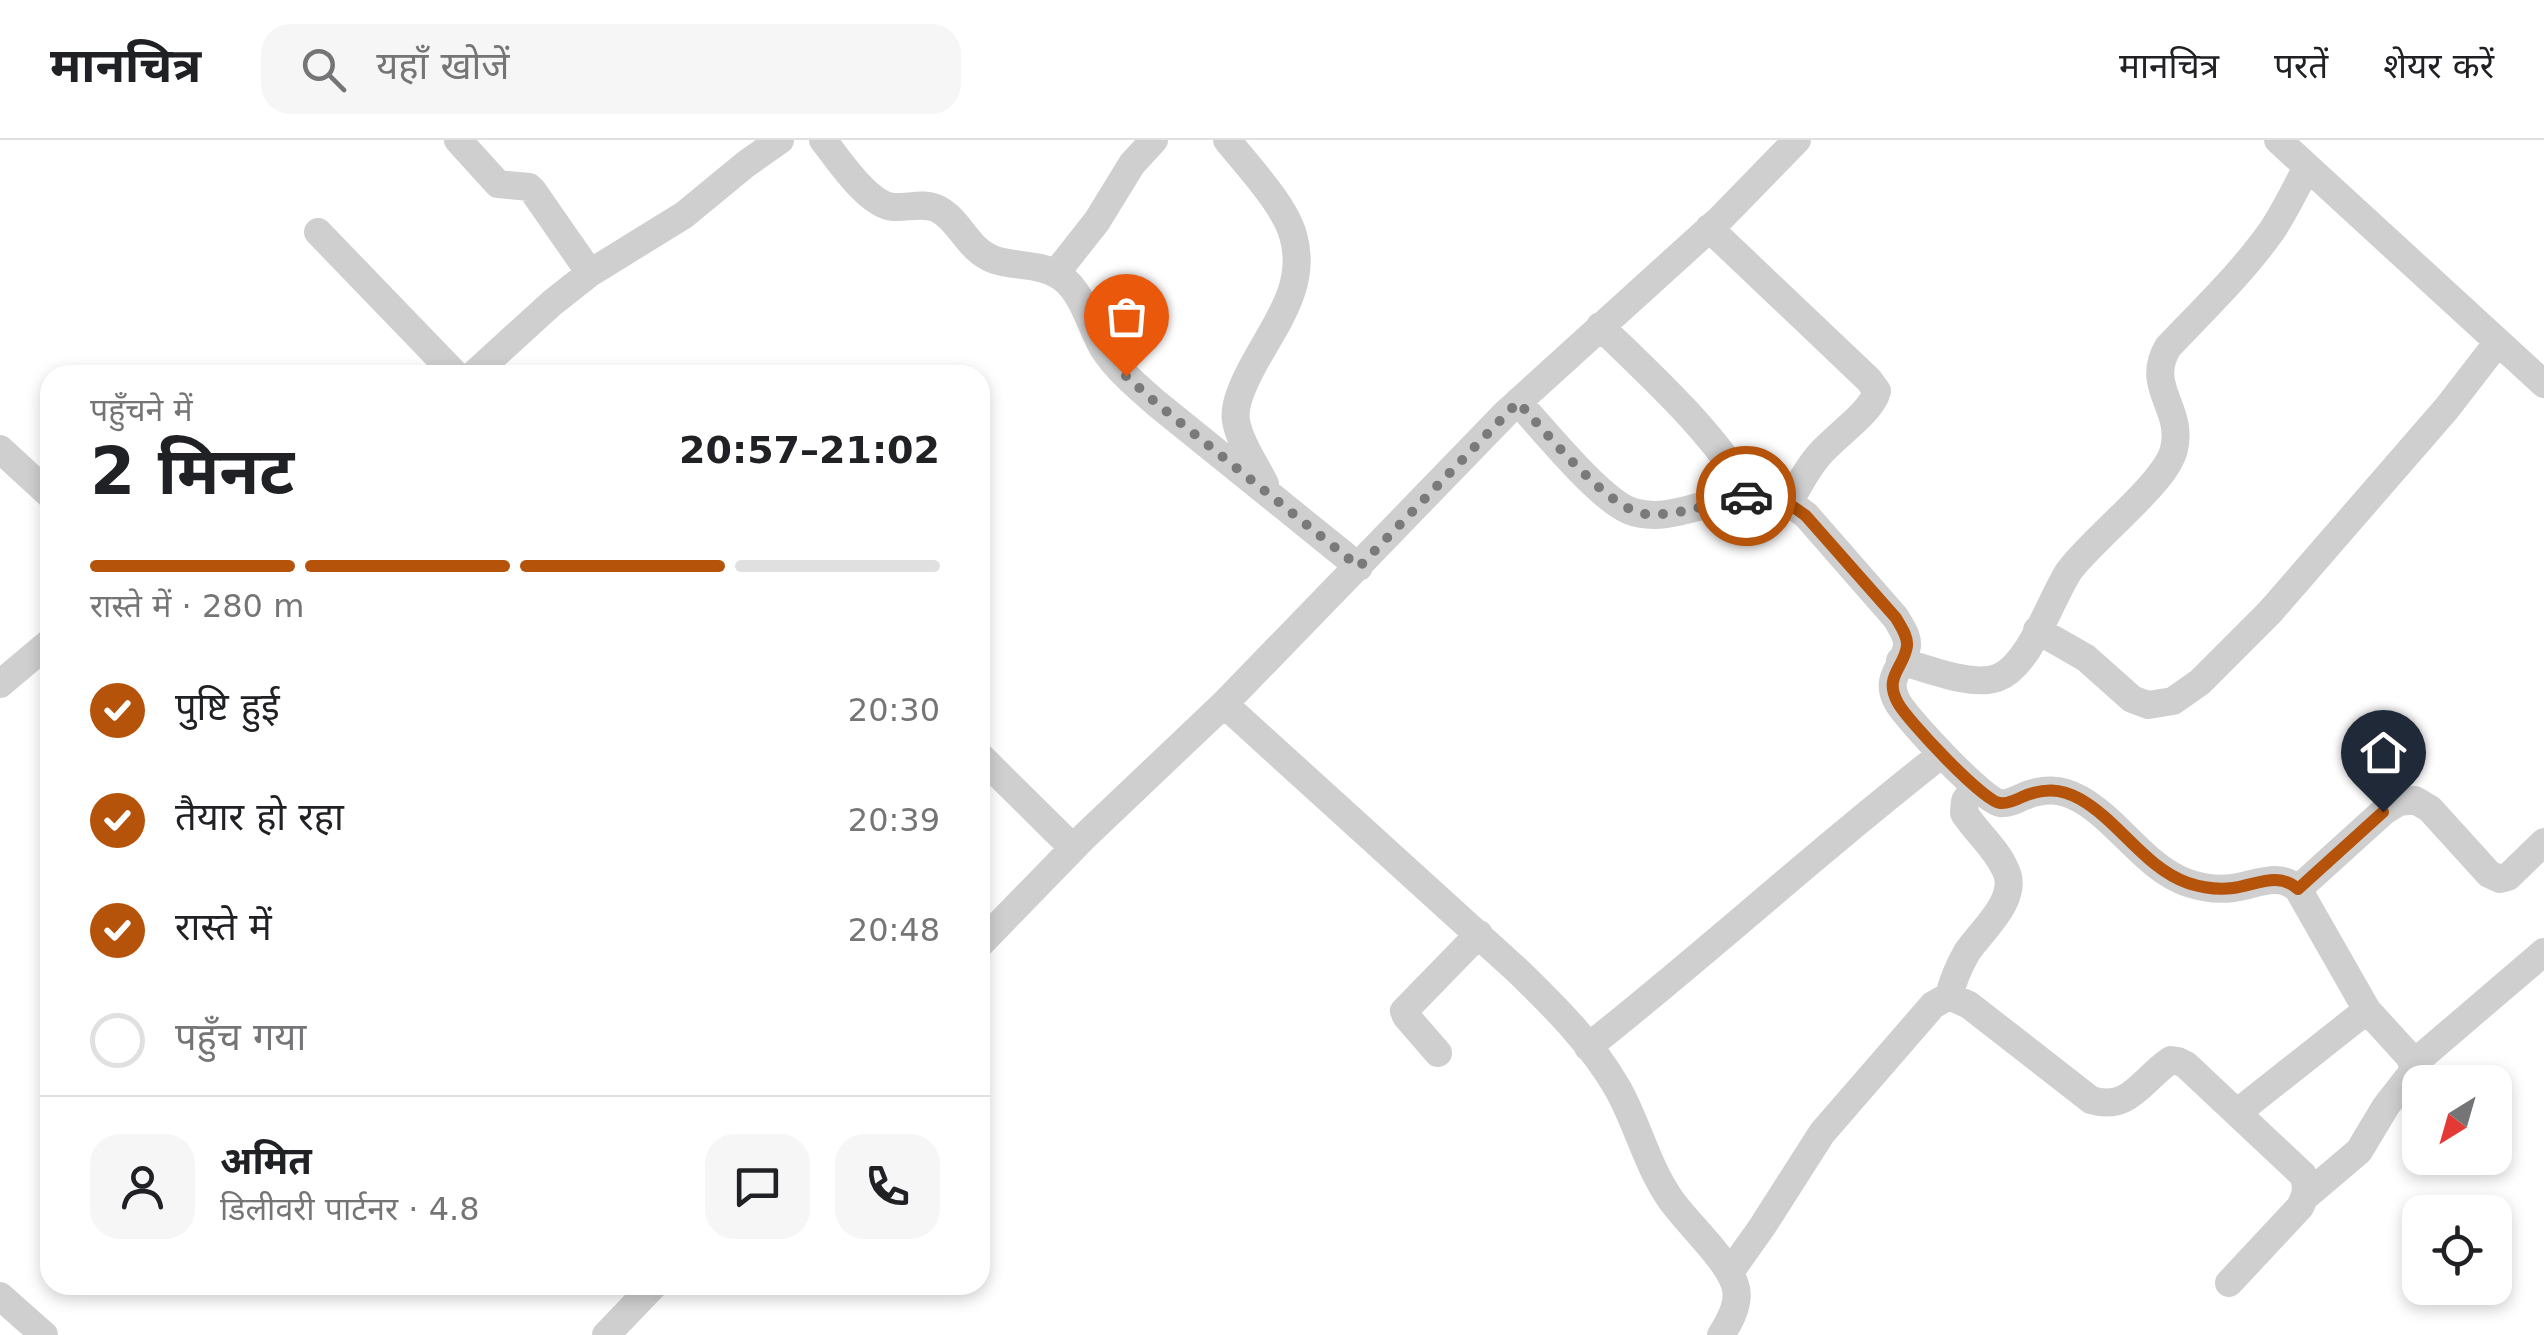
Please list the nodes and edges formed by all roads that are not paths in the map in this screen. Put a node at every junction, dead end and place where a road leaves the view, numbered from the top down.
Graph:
1 (458, 140) edge
2 (780, 140) edge
3 (823, 140) edge
4 (1154, 140) edge
5 (1227, 140) edge
6 (1796, 140) edge
7 (2278, 140) edge
8 (2307, 167) junction
9 (1710, 228) junction
10 (318, 232) dead end
11 (590, 273) junction
12 (1056, 273) junction
13 (1600, 326) junction
14 (2498, 342) junction
15 (446, 365) edge
16 (484, 365) edge
17 (2544, 384) edge
18 (1518, 402) junction
19 (0, 449) edge
20 (40, 486) edge
21 (1750, 495) junction
22 (1274, 498) junction
23 (1789, 502) junction
24 (1359, 567) junction
25 (2038, 630) junction
26 (40, 650) edge
27 (1900, 660) junction
28 (0, 684) edge
29 (1224, 704) junction
30 (1942, 754) junction
31 (990, 766) edge
32 (1975, 786) junction
33 (2544, 842) edge
34 (1073, 848) junction
35 (2298, 889) junction
36 (990, 934) edge
37 (1479, 934) junction
38 (2544, 952) edge
39 (1949, 996) junction
40 (2367, 1010) junction
41 (1588, 1047) junction
42 (1438, 1052) dead end
43 (2414, 1064) junction
44 (2238, 1112) junction
45 (2306, 1196) junction
46 (1730, 1272) junction
47 (2229, 1284) dead end
48 (644, 1295) edge
49 (0, 1296) edge
50 (44, 1335) edge
51 (606, 1335) edge
52 (1721, 1335) edge

1 - 11 street
2 - 11 street
3 - 12 street
4 - 12 street
5 - 22 street
6 - 9 street
7 - 8 street
8 - 14 street
8 - 25 street
9 - 13 street
9 - 23 street
10 - 15 street
11 - 16 street
12 - 22 street
13 - 18 street
13 - 21 street
14 - 17 street
14 - 25 street
18 - 21 street
18 - 24 street
19 - 20 street
21 - 23 street
22 - 24 street
23 - 27 street
24 - 29 street
25 - 27 street
26 - 28 street
27 - 30 street
29 - 34 street
29 - 37 street
30 - 32 street
30 - 41 street
31 - 34 street
32 - 35 street
32 - 39 street
33 - 35 street
34 - 36 street
35 - 40 street
37 - 41 street
37 - 42 street
38 - 43 street
39 - 44 street
39 - 46 street
40 - 43 street
40 - 44 street
41 - 46 street
43 - 45 street
44 - 45 street
45 - 47 street
46 - 52 street
48 - 51 street
49 - 50 street

